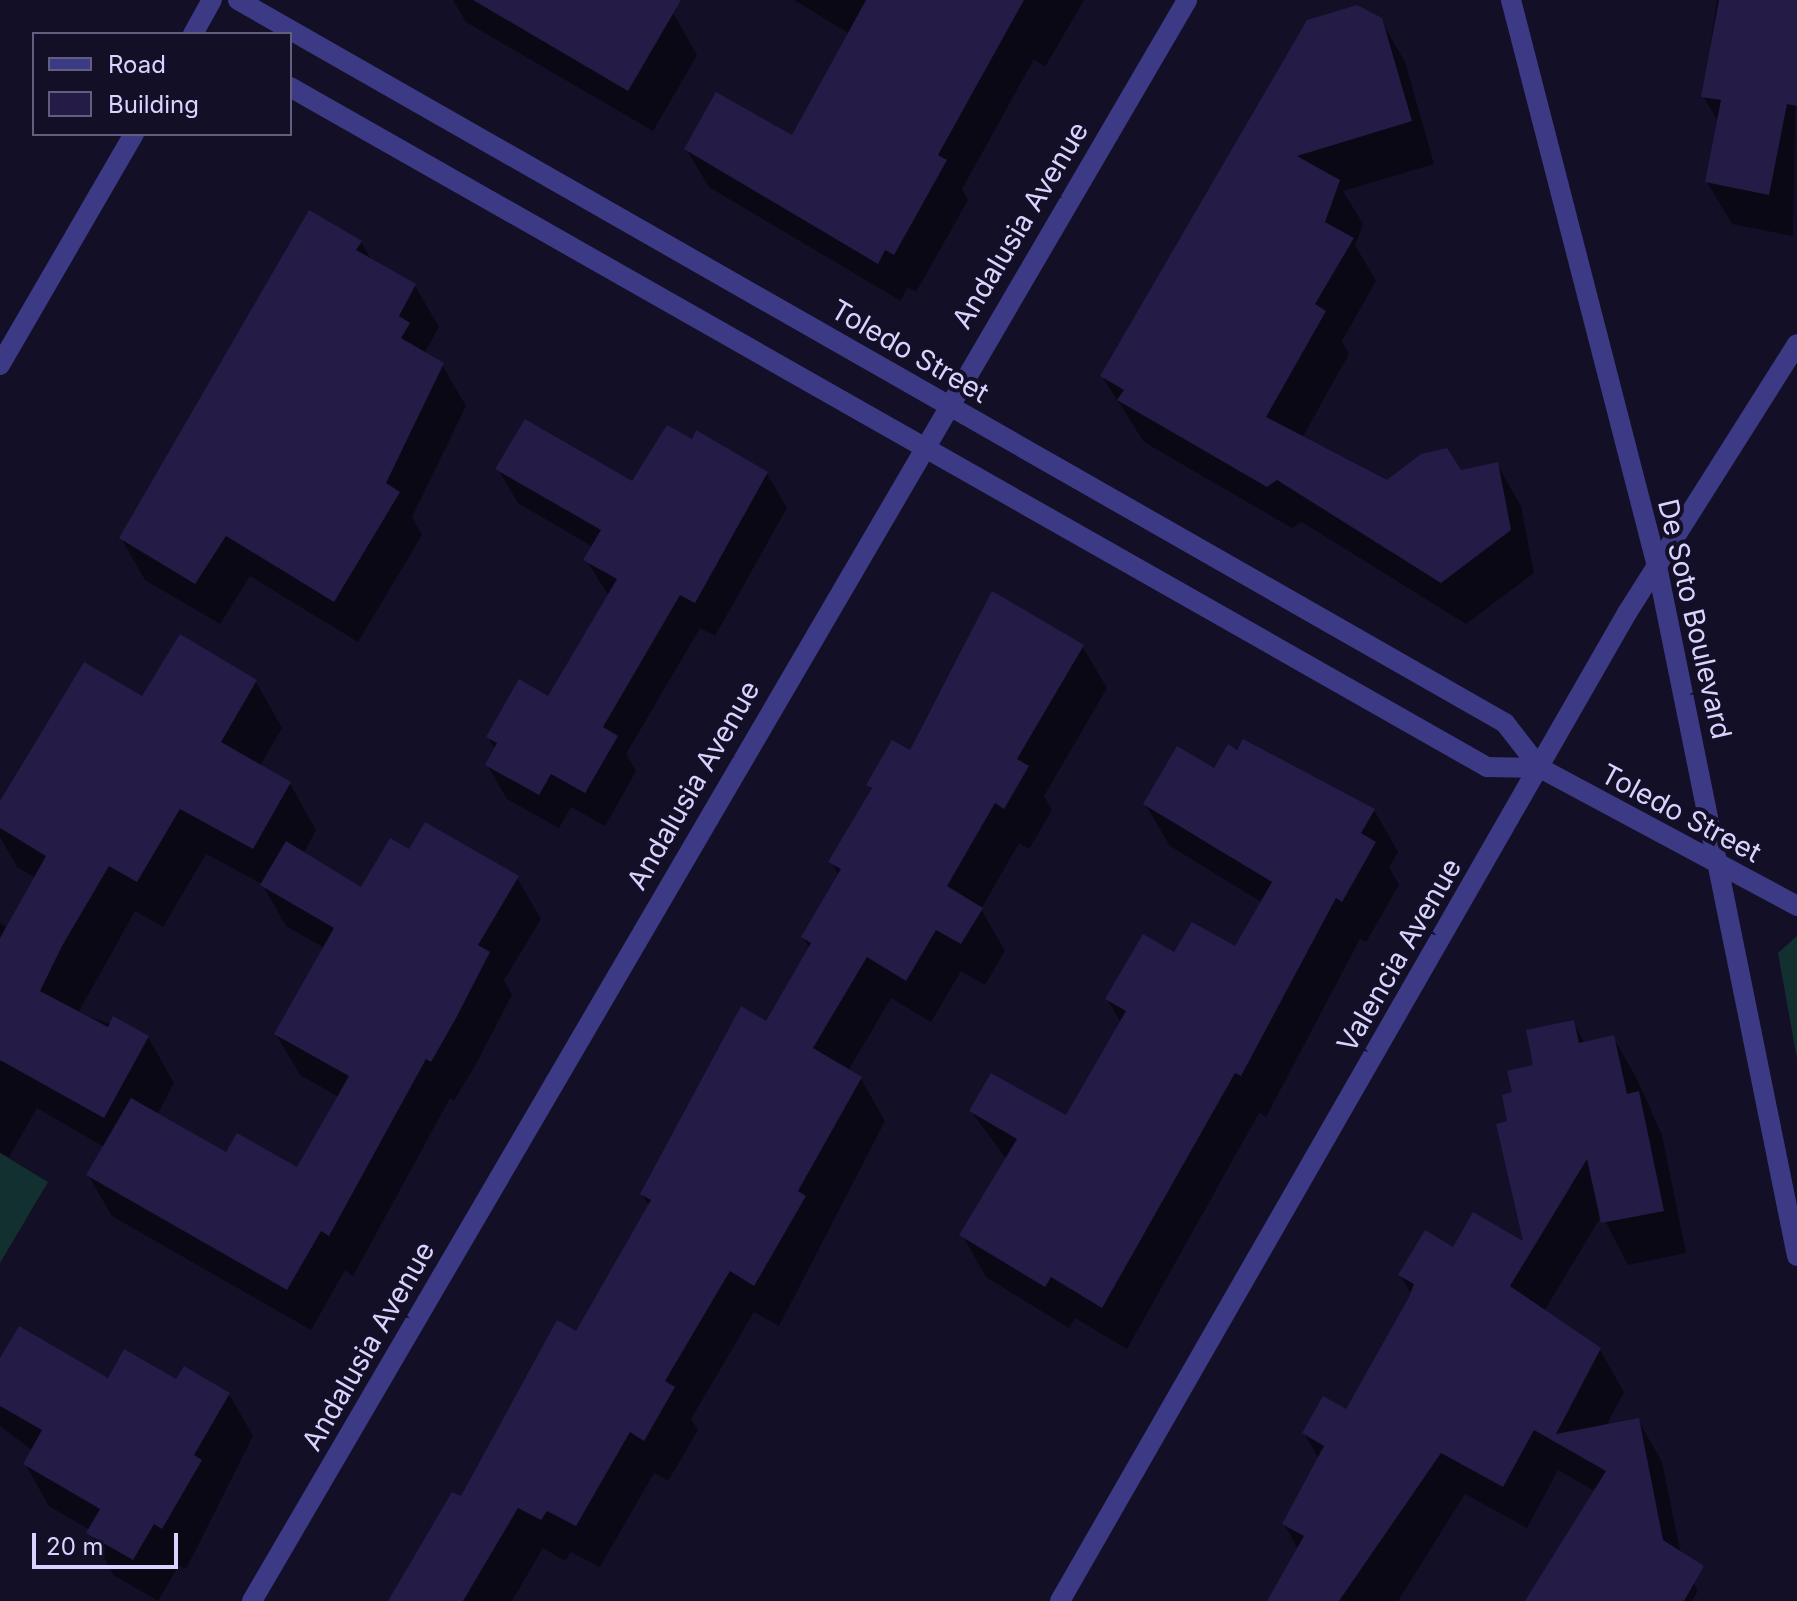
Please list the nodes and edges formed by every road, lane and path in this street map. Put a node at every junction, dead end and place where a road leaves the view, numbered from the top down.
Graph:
1 (238, 0) edge
2 (1187, 0) edge
3 (1511, 0) edge
4 (206, 2) edge
5 (195, 32) edge
6 (292, 88) edge
7 (133, 136) edge
8 (1797, 344) edge
9 (0, 365) edge
10 (946, 405) junction
11 (920, 451) junction
12 (1657, 566) junction
13 (1540, 768) junction
14 (1720, 867) junction
15 (1797, 906) edge
16 (1797, 1256) edge
17 (252, 1601) edge
18 (1060, 1601) edge

1 - 10 street, Toledo Street
2 - 10 street, Andalusia Avenue
3 - 12 street, De Soto Boulevard
4 - 5 street
6 - 11 street, Toledo Street
7 - 9 street
8 - 12 street, Valencia Avenue
10 - 11 street, Andalusia Avenue
10 - 13 street, Toledo Street
11 - 13 street, Toledo Street
11 - 17 street, Andalusia Avenue
12 - 13 street, Valencia Avenue
12 - 14 street, De Soto Boulevard
13 - 14 street, Toledo Street
13 - 18 street, Valencia Avenue
14 - 15 street, Toledo Street
14 - 16 street, De Soto Boulevard

